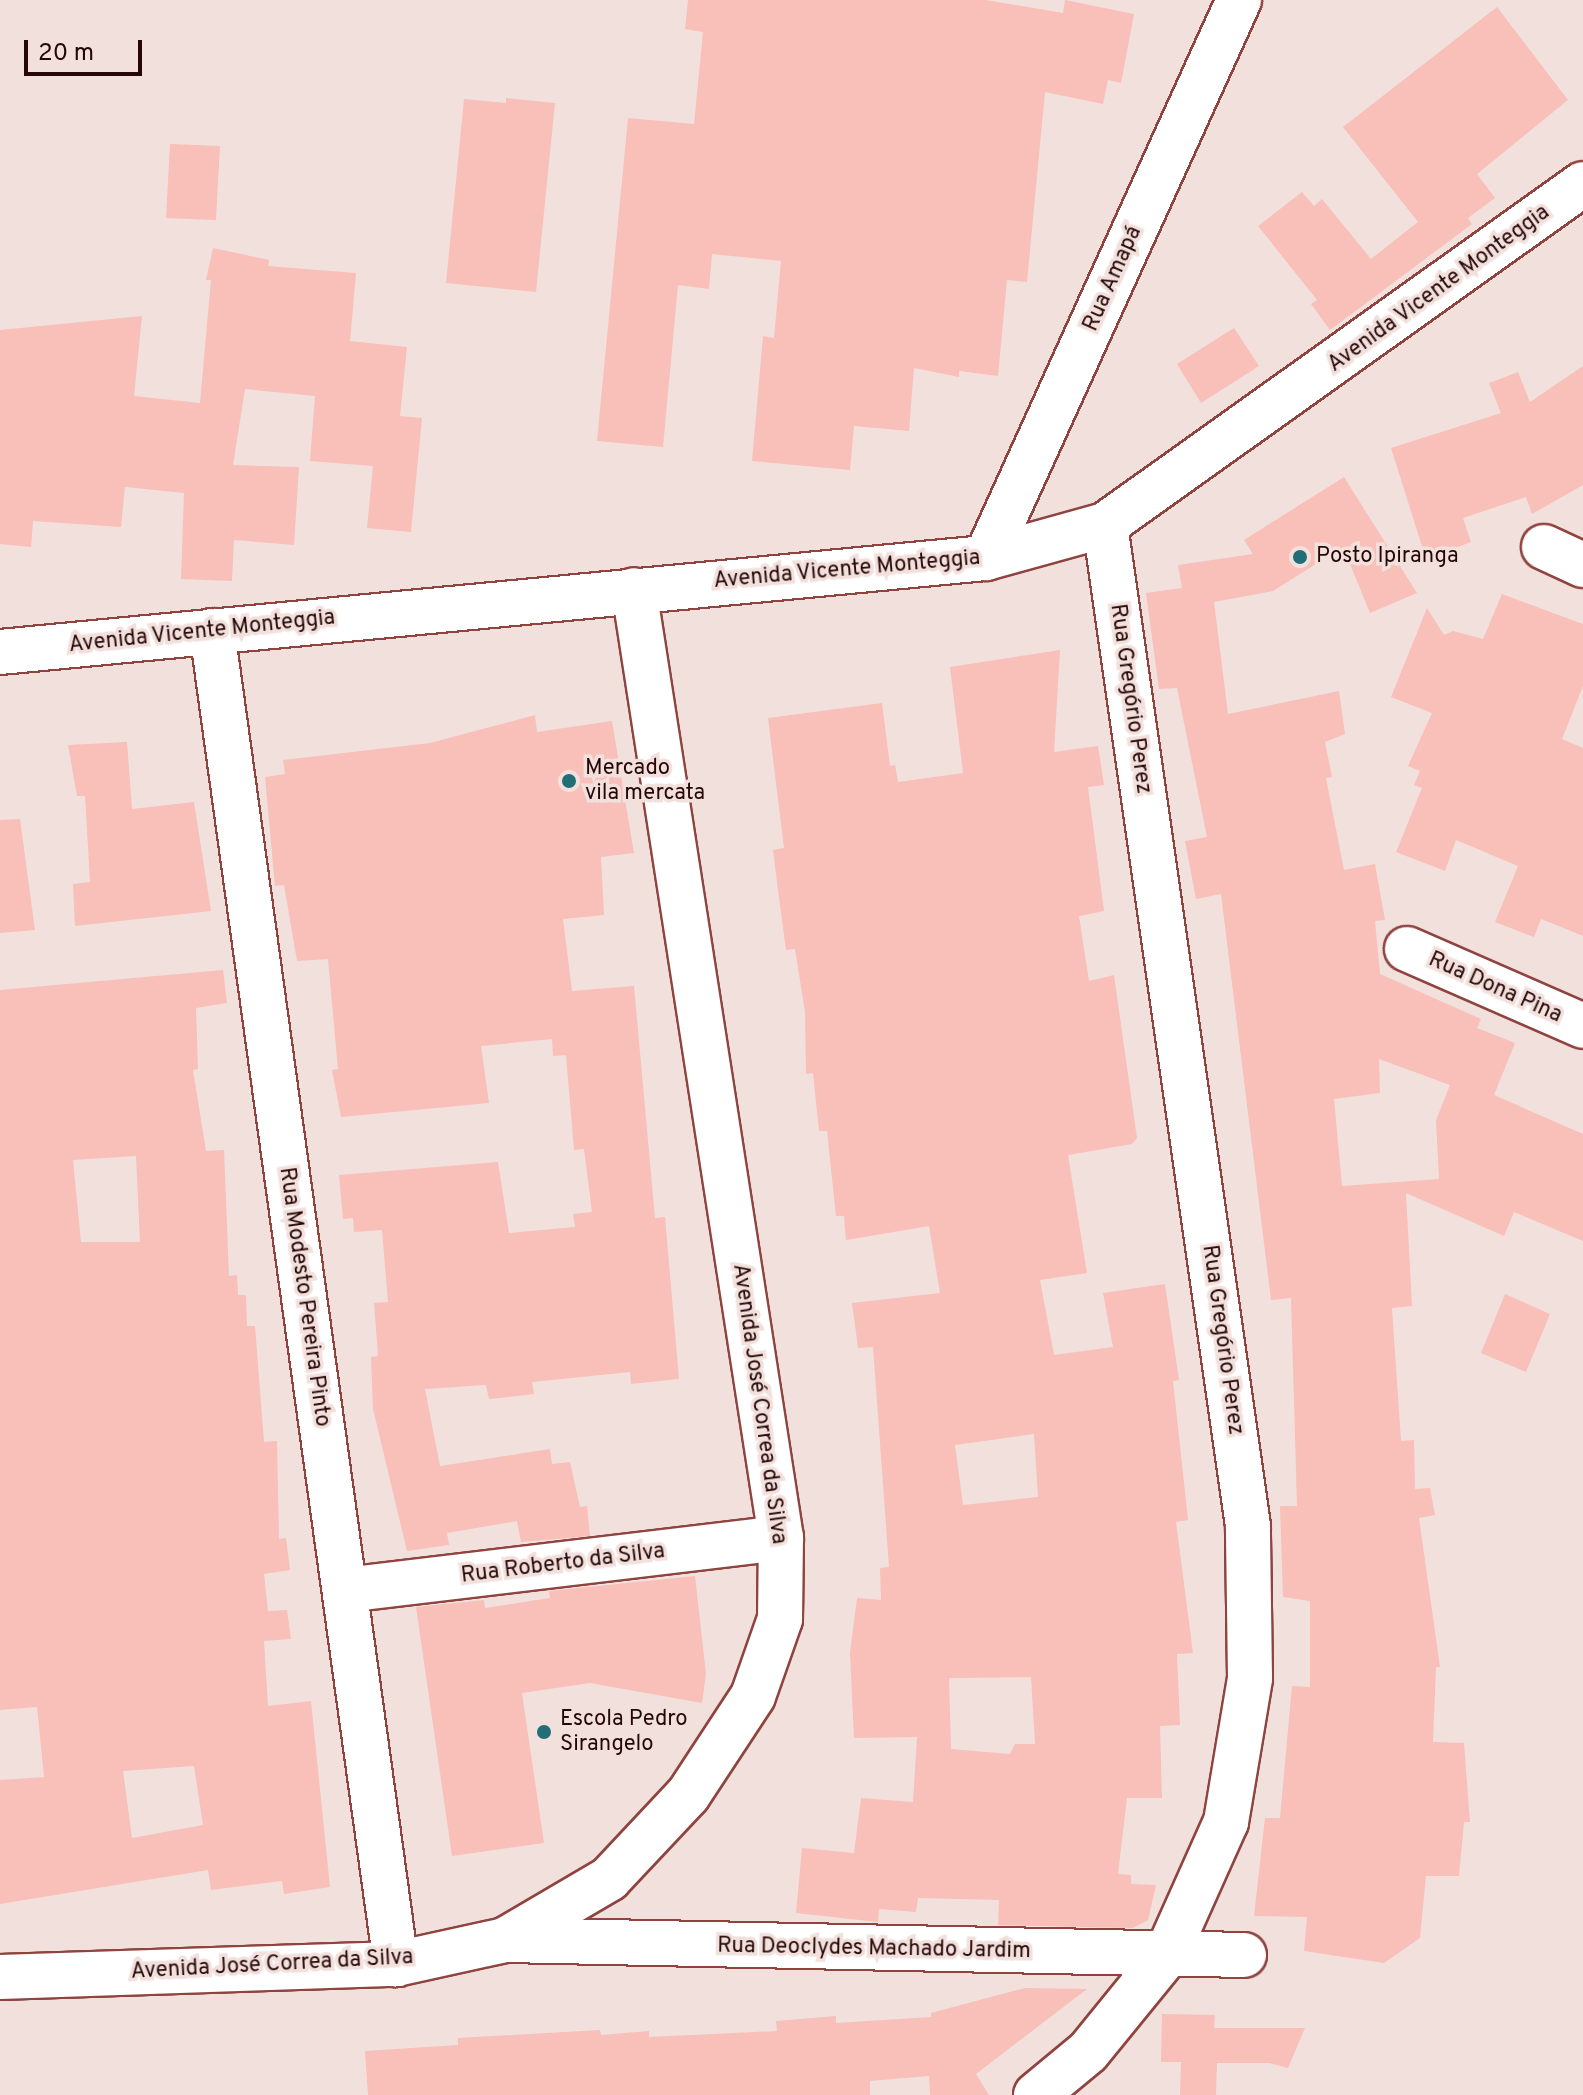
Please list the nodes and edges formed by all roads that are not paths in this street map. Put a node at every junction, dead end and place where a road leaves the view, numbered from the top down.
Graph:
1 (1239, 0) edge
2 (1583, 184) edge
3 (1105, 525) junction
4 (1544, 547) dead end
5 (986, 558) junction
6 (1583, 565) edge
7 (634, 590) junction
8 (212, 631) junction
9 (0, 652) edge
10 (1407, 949) dead end
11 (1583, 1026) edge
12 (781, 1538) junction
13 (345, 1590) junction
14 (505, 1940) junction
15 (1244, 1955) dead end
16 (1166, 1956) junction
17 (396, 1964) junction
18 (0, 1977) edge
19 (1036, 2095) edge

1 - 5 street, Rua Amapá
2 - 3 street, Avenida Vicente Monteggia
3 - 5 street, Avenida Vicente Monteggia
3 - 16 street, Rua Gregório Perez
4 - 6 street
5 - 7 street, Avenida Vicente Monteggia
7 - 8 street, Avenida Vicente Monteggia
7 - 12 street, Avenida José Correa da Silva
8 - 9 street, Avenida Vicente Monteggia
8 - 13 street, Rua Modesto Pereira Pinto
10 - 11 street, Rua Dona Pina
12 - 13 street, Rua Roberto da Silva
12 - 14 street, Avenida José Correa da Silva
13 - 17 street, Rua Modesto Pereira Pinto
14 - 16 street, Rua Deoclydes Machado Jardim
14 - 17 street, Avenida José Correa da Silva
15 - 16 street, Rua Deoclydes Machado Jardim
16 - 19 street, Rua Gregório Perez
17 - 18 street, Avenida José Correa da Silva

